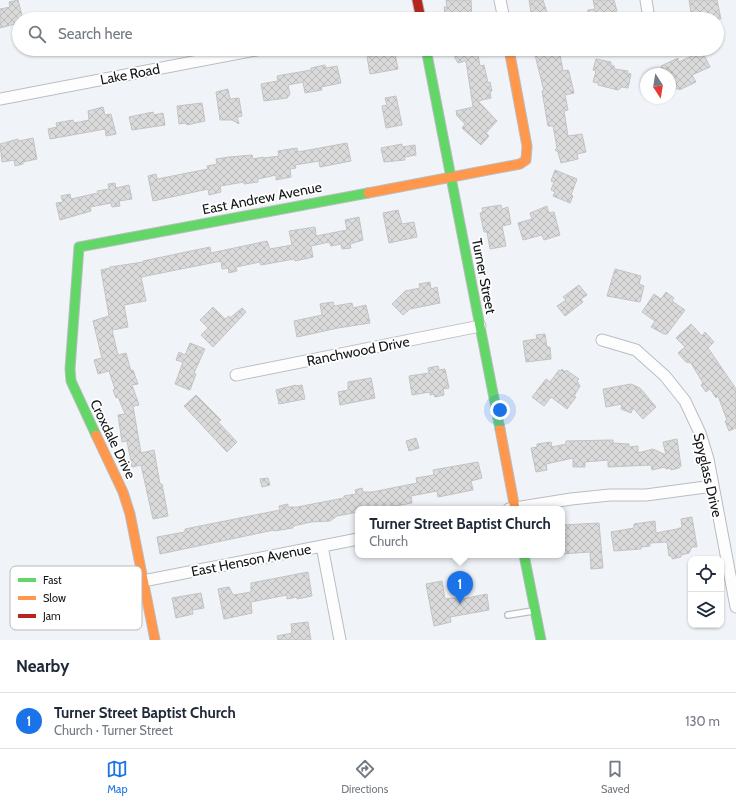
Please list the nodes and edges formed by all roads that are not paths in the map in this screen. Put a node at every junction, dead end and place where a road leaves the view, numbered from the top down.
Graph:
1 (418, 0) edge
2 (500, 0) edge
3 (646, 0) edge
4 (419, 12) edge
5 (503, 12) edge
6 (648, 12) edge
7 (224, 56) edge
8 (427, 56) edge
9 (510, 56) edge
10 (0, 99) edge
11 (451, 176) junction
12 (79, 247) joint
13 (480, 326) junction
14 (602, 340) dead end
15 (236, 375) dead end
16 (713, 486) junction
17 (512, 506) edge
18 (530, 506) edge
19 (355, 540) edge
20 (322, 546) junction
21 (525, 558) edge
22 (140, 566) edge
23 (142, 576) edge
24 (143, 581) junction
25 (736, 607) edge
26 (535, 611) junction
27 (508, 615) dead end
28 (155, 640) edge
29 (340, 640) edge
30 (541, 640) edge

1 - 4 street
2 - 5 street
3 - 6 street
7 - 10 street, Lake Road
8 - 11 street, Turner Street
9 - 11 street, East Andrew Avenue
11 - 12 street, East Andrew Avenue
11 - 13 street, Turner Street
12 - 22 street, Croxdale Drive
13 - 15 street, Ranchwood Drive
13 - 17 street, Turner Street
14 - 16 street, Spyglass Drive
16 - 18 street
16 - 25 street, Spyglass Drive
19 - 20 street, East Henson Avenue
20 - 24 street, East Henson Avenue
20 - 29 street
21 - 26 street
23 - 24 street, Croxdale Drive
24 - 28 street, Croxdale Drive
26 - 27 lane
26 - 30 street

